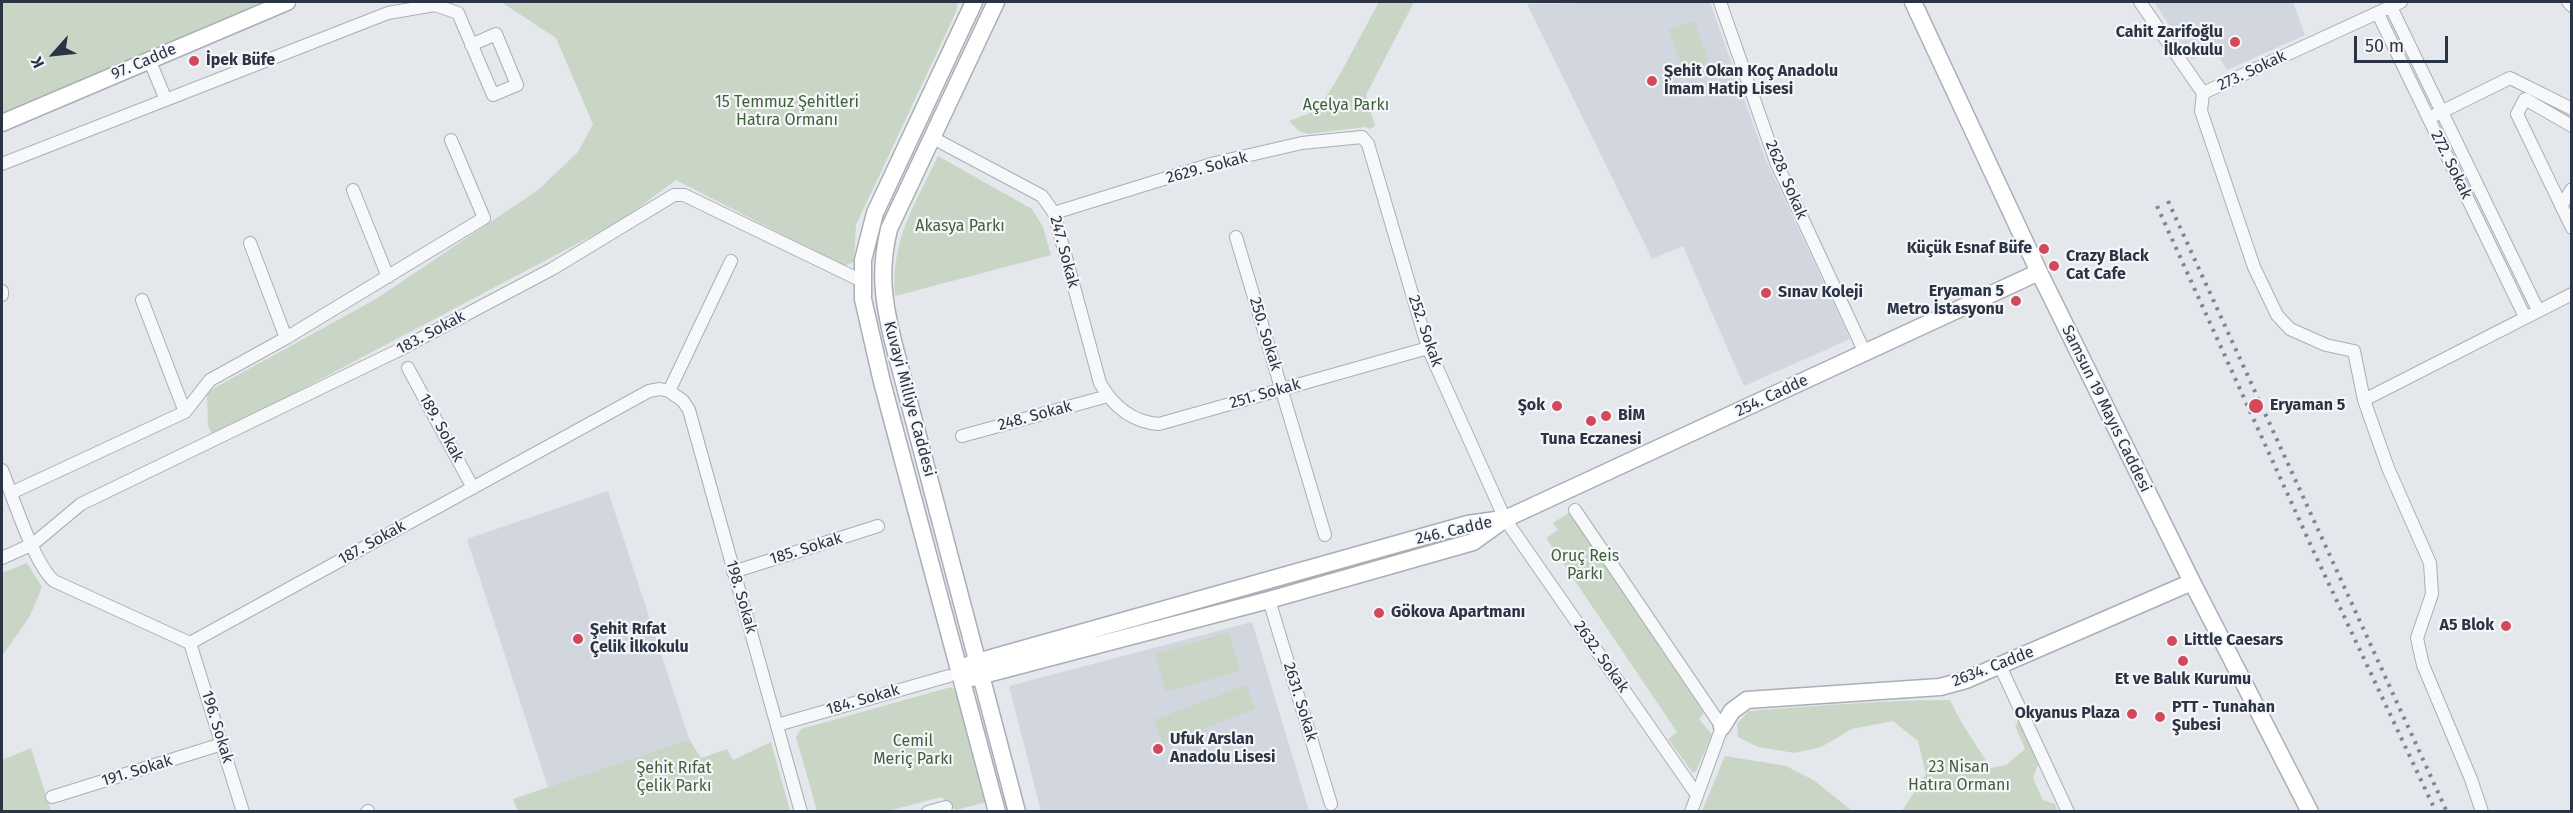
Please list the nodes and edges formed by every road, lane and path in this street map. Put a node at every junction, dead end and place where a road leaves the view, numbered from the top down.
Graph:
1 (287, 2) edge
2 (974, 2) edge
3 (996, 2) edge
4 (1720, 2) edge
5 (1913, 2) edge
6 (2140, 2) edge
7 (2568, 2) edge
8 (2396, 4) edge
9 (2571, 6) edge
10 (2378, 14) junction
11 (471, 45) junction
12 (149, 59) junction
13 (2203, 93) junction
14 (166, 100) junction
15 (2571, 109) edge
16 (2442, 112) junction
17 (2429, 119) junction
18 (2, 123) edge
19 (2571, 126) edge
20 (931, 137) junction
21 (1362, 137) joint
22 (451, 140) dead end
23 (2, 164) edge
24 (2571, 189) edge
25 (353, 190) dead end
26 (2561, 206) junction
27 (1054, 213) junction
28 (2571, 228) edge
29 (1236, 237) dead end
30 (250, 243) dead end
31 (730, 261) dead end
32 (2039, 273) junction
33 (387, 277) junction
34 (862, 281) junction
35 (2571, 294) edge
36 (142, 300) dead end
37 (2538, 310) junction
38 (2525, 317) junction
39 (286, 338) junction
40 (1428, 348) junction
41 (1865, 352) junction
42 (408, 368) dead end
43 (1281, 389) junction
44 (669, 391) junction
45 (1108, 396) junction
46 (2364, 400) junction
47 (185, 412) junction
48 (962, 436) dead end
49 (2, 470) edge
50 (473, 488) junction
51 (11, 493) junction
52 (1575, 510) dead end
53 (1505, 519) junction
54 (878, 526) dead end
55 (1324, 535) dead end
56 (33, 544) junction
57 (2, 558) edge
58 (734, 572) junction
59 (2192, 582) junction
60 (1269, 600) junction
61 (190, 643) junction
62 (2000, 666) junction
63 (980, 668) junction
64 (958, 674) junction
65 (777, 724) junction
66 (1722, 727) junction
67 (222, 744) junction
68 (1696, 795) junction
69 (52, 797) dead end
70 (1331, 804) dead end
71 (946, 807) dead end
72 (243, 812) edge
73 (801, 812) edge
74 (928, 812) edge
75 (997, 812) edge
76 (1017, 812) edge
77 (1690, 812) edge
78 (2068, 812) edge
79 (2310, 812) edge
80 (2482, 812) edge

1 - 12 street, 97. Cadde
2 - 34 street, Kuvayi Milliye Caddesi
3 - 20 street, Kuvayi Milliye Caddesi
4 - 41 street, 2628. Sokak
5 - 32 street, Samsun 19 Mayıs Caddesi
6 - 13 street, 273. Sokak
7 - 9 street
8 - 10 street, 273. Sokak
8 - 16 street, 272. Sokak
10 - 13 street, 273. Sokak
10 - 17 street, 272. Sokak
11 - 11 street
11 - 14 street
12 - 14 street
12 - 18 street, 97. Cadde
13 - 46 street
14 - 23 street
15 - 16 street
16 - 17 street
16 - 37 street, 272. Sokak
17 - 38 street, 272. Sokak
19 - 26 street
20 - 27 street, 247. Sokak
20 - 63 street, Kuvayi Milliye Caddesi
21 - 27 street, 2629. Sokak
21 - 40 street, 252. Sokak
22 - 33 street
24 - 26 street
25 - 33 street
26 - 28 street
27 - 45 street, 247. Sokak
29 - 43 street, 250. Sokak
30 - 39 street
31 - 44 street
32 - 41 street, 254. Cadde
32 - 59 street, Samsun 19 Mayıs Caddesi
33 - 39 street
34 - 56 street, 183. Sokak
34 - 64 street, Kuvayi Milliye Caddesi
35 - 37 street
36 - 47 street
37 - 38 street
38 - 46 street
39 - 47 street
40 - 43 street, 251. Sokak
40 - 53 street, 252. Sokak
41 - 53 street, 254. Cadde
42 - 50 street, 189. Sokak
43 - 45 street, 251. Sokak
43 - 55 street, 250. Sokak
44 - 50 street, 187. Sokak
44 - 58 street, 198. Sokak
45 - 48 street, 248. Sokak
46 - 80 street
47 - 51 street
49 - 51 street
50 - 61 street, 187. Sokak
51 - 56 street
52 - 66 street
53 - 60 street, 246. Cadde
53 - 63 street, 246. Cadde
53 - 68 street, 2632. Sokak
54 - 58 street, 185. Sokak
56 - 57 street, 183. Sokak
56 - 61 street
58 - 65 street, 198. Sokak
59 - 62 street, 2634. Cadde
59 - 79 street, Samsun 19 Mayıs Caddesi
60 - 63 street, 246. Cadde
60 - 70 street, 2631. Sokak
61 - 67 street, 196. Sokak
62 - 66 street, 2634. Cadde
62 - 78 street
63 - 64 street
63 - 76 street, Kuvayi Milliye Caddesi
64 - 65 street, 184. Sokak
64 - 75 street, Kuvayi Milliye Caddesi
65 - 73 street, 198. Sokak
66 - 68 street
67 - 69 street, 191. Sokak
67 - 72 street, 196. Sokak
68 - 77 street
71 - 74 street

